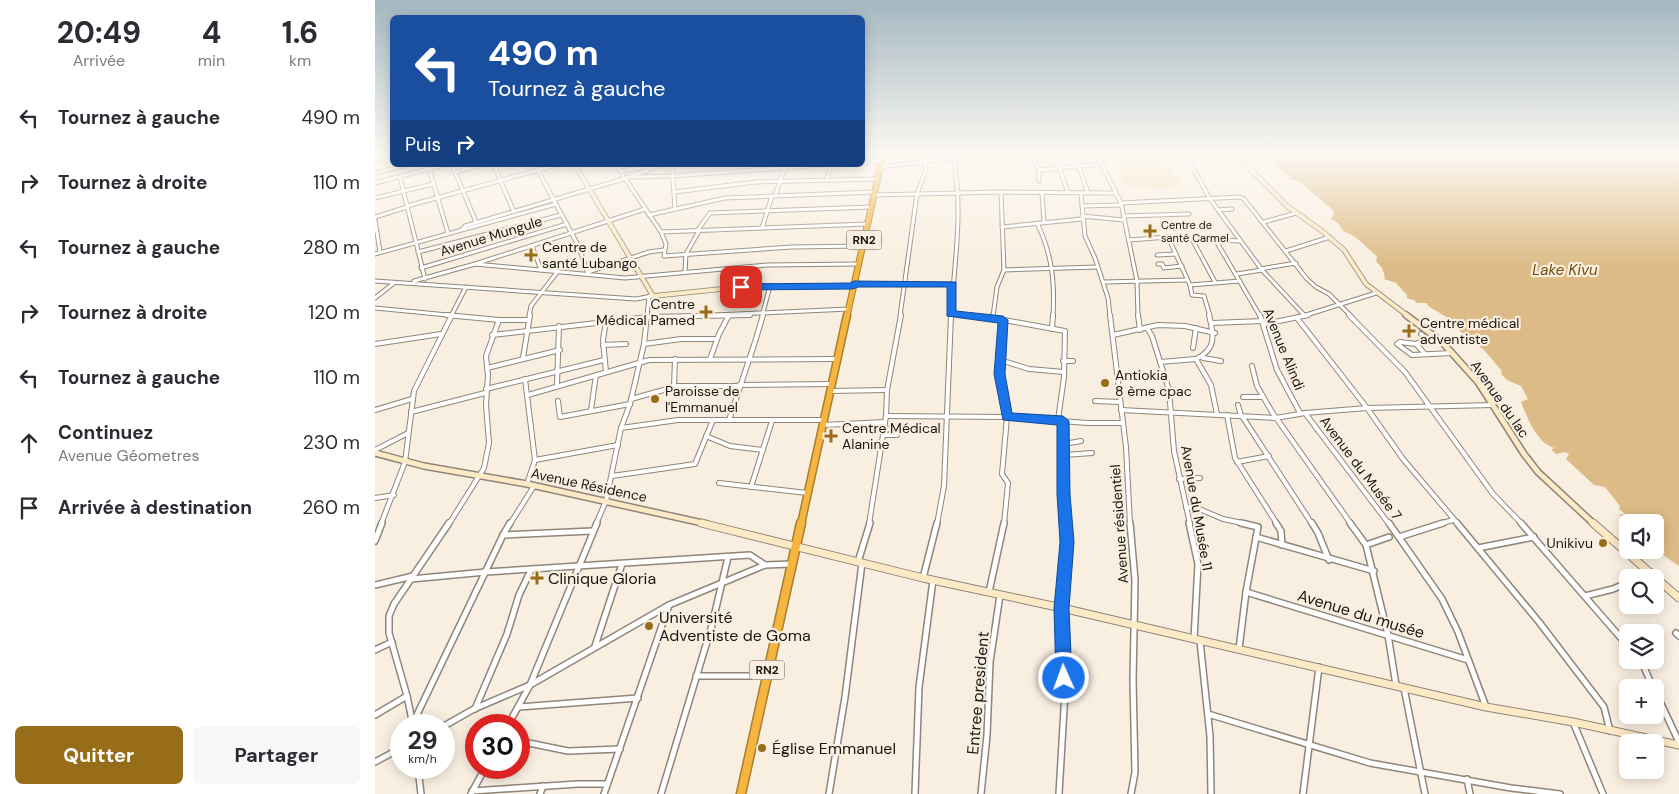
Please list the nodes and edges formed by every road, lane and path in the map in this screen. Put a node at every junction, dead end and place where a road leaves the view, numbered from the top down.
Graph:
1 (399, 192) edge
2 (403, 192) edge
3 (436, 192) edge
4 (461, 192) edge
5 (465, 192) edge
6 (506, 192) edge
7 (549, 192) edge
8 (580, 192) edge
9 (592, 192) edge
10 (634, 192) edge
11 (674, 192) edge
12 (775, 192) edge
13 (999, 192) edge
14 (1001, 192) edge
15 (1003, 192) edge
16 (1206, 192) edge
17 (1274, 192) edge
18 (957, 193) junction
19 (1042, 193) junction
20 (1068, 193) joint
21 (1115, 193) joint
22 (874, 194) junction
23 (917, 194) junction
24 (1081, 194) junction
25 (1088, 194) joint
26 (773, 196) junction
27 (375, 198) edge
28 (438, 199) junction
29 (1210, 199) junction
30 (1245, 199) joint
31 (553, 200) junction
32 (556, 204) junction
33 (1121, 204) junction
34 (1082, 206) junction
35 (407, 207) junction
36 (871, 207) junction
37 (675, 208) junction
38 (645, 209) junction
39 (1232, 209) dead end
40 (766, 210) junction
41 (1218, 210) junction
42 (514, 212) junction
43 (1296, 213) junction
44 (1189, 214) dead end
45 (561, 215) junction
46 (649, 215) junction
47 (375, 218) edge
48 (1082, 218) junction
49 (1124, 218) junction
50 (609, 220) junction
51 (476, 222) junction
52 (1044, 222) junction
53 (1264, 222) junction
54 (1037, 223) junction
55 (567, 224) junction
56 (867, 224) junction
57 (1002, 227) junction
58 (762, 228) junction
59 (462, 229) junction
60 (698, 231) junction
61 (661, 232) junction
62 (447, 233) junction
63 (572, 233) junction
64 (1168, 237) junction
65 (1330, 237) junction
66 (1192, 239) junction
67 (1129, 240) junction
68 (1216, 241) junction
69 (1240, 241) junction
70 (416, 242) junction
71 (532, 246) junction
72 (862, 246) junction
73 (664, 250) junction
74 (1286, 251) junction
75 (380, 252) junction
76 (418, 252) junction
77 (375, 254) edge
78 (686, 254) junction
79 (1176, 254) junction
80 (1157, 255) dead end
81 (632, 258) junction
82 (1297, 263) junction
83 (475, 264) junction
84 (858, 264) junction
85 (1158, 264) dead end
86 (1182, 266) junction
87 (1097, 267) junction
88 (421, 268) junction
89 (1053, 269) junction
90 (1261, 269) junction
91 (541, 270) junction
92 (1004, 270) junction
93 (558, 271) junction
94 (685, 272) junction
95 (588, 273) junction
96 (1237, 274) junction
97 (643, 277) junction
98 (424, 278) junction
99 (1187, 280) junction
100 (375, 281) edge
101 (1137, 281) junction
102 (1240, 281) junction
103 (410, 282) junction
104 (1103, 282) junction
105 (1215, 282) junction
106 (394, 283) junction
107 (434, 284) junction
108 (904, 284) junction
109 (952, 284) junction
110 (854, 285) junction
111 (1189, 285) junction
112 (466, 286) junction
113 (770, 286) junction
114 (541, 291) junction
115 (1376, 293) junction
116 (651, 296) junction
117 (375, 298) edge
118 (1340, 306) junction
119 (375, 308) edge
120 (849, 309) junction
121 (763, 314) junction
122 (951, 314) junction
123 (729, 315) junction
124 (452, 316) junction
125 (1305, 316) junction
126 (649, 317) junction
127 (993, 318) junction
128 (1297, 318) junction
129 (499, 320) junction
130 (529, 320) junction
131 (606, 320) junction
132 (1003, 320) junction
133 (1264, 322) junction
134 (1212, 323) junction
135 (559, 326) junction
136 (1147, 328) junction
137 (1196, 328) junction
138 (1052, 329) junction
139 (528, 330) junction
140 (1140, 330) junction
141 (1215, 333) junction
142 (441, 334) junction
143 (1421, 334) dead end
144 (492, 335) junction
145 (1113, 335) junction
146 (717, 338) junction
147 (375, 344) edge
148 (626, 344) dead end
149 (644, 344) junction
150 (1416, 344) junction
151 (603, 345) junction
152 (1193, 348) dead end
153 (560, 350) junction
154 (1452, 353) junction
155 (1425, 354) junction
156 (523, 358) junction
157 (1203, 358) junction
158 (675, 359) junction
159 (710, 359) junction
160 (748, 359) junction
161 (837, 359) junction
162 (1196, 359) junction
163 (604, 360) junction
164 (1000, 360) junction
165 (640, 361) junction
166 (1063, 361) junction
167 (1073, 361) dead end
168 (1221, 361) dead end
169 (1160, 362) junction
170 (1252, 366) dead end
171 (487, 368) junction
172 (558, 371) junction
173 (606, 372) junction
174 (1064, 372) junction
175 (596, 375) junction
176 (525, 379) junction
177 (557, 386) junction
178 (739, 386) junction
179 (674, 387) junction
180 (831, 388) junction
181 (887, 390) junction
182 (486, 391) junction
183 (528, 394) junction
184 (1243, 397) dead end
185 (1263, 397) junction
186 (412, 399) junction
187 (558, 401) dead end
188 (1095, 401) dead end
189 (630, 402) junction
190 (1120, 402) junction
191 (1238, 405) dead end
192 (1493, 405) junction
193 (1429, 407) junction
194 (1367, 408) junction
195 (375, 410) edge
196 (591, 410) junction
197 (1121, 410) junction
198 (1171, 411) junction
199 (411, 412) junction
200 (1303, 413) junction
201 (1217, 414) junction
202 (1227, 415) junction
203 (886, 416) junction
204 (1242, 416) junction
205 (947, 417) junction
206 (1007, 417) junction
207 (1276, 418) junction
208 (713, 420) junction
209 (729, 420) junction
210 (772, 421) junction
211 (1061, 421) junction
212 (885, 422) junction
213 (1122, 422) junction
214 (823, 423) junction
215 (621, 428) junction
216 (884, 429) junction
217 (895, 429) dead end
218 (408, 433) junction
219 (883, 435) junction
220 (897, 435) dead end
221 (706, 436) junction
222 (1081, 441) dead end
223 (1063, 444) junction
224 (618, 445) junction
225 (763, 450) junction
226 (375, 453) edge
227 (1092, 453) dead end
228 (1064, 455) junction
229 (1269, 456) junction
230 (535, 460) junction
231 (405, 462) junction
232 (1237, 462) junction
233 (479, 476) junction
234 (612, 476) junction
235 (1200, 478) dead end
236 (1179, 479) junction
237 (719, 483) dead end
238 (527, 484) junction
239 (535, 486) junction
240 (751, 487) junction
241 (807, 493) junction
242 (394, 495) junction
243 (375, 498) edge
244 (606, 500) junction
245 (1186, 507) junction
246 (1453, 520) junction
247 (593, 531) junction
248 (503, 535) junction
249 (1256, 536) junction
250 (1389, 537) dead end
251 (1399, 537) junction
252 (1534, 537) junction
253 (375, 541) edge
254 (1282, 545) junction
255 (1367, 545) junction
256 (797, 546) junction
257 (1478, 548) junction
258 (728, 557) junction
259 (1329, 560) junction
260 (860, 563) junction
261 (622, 564) junction
262 (793, 564) junction
263 (765, 566) junction
264 (578, 567) junction
265 (1646, 569) edge
266 (531, 570) junction
267 (485, 572) junction
268 (1374, 572) junction
269 (412, 577) junction
270 (923, 578) junction
271 (933, 580) junction
272 (723, 584) junction
273 (375, 585) edge
274 (1664, 585) edge
275 (1619, 586) edge
276 (989, 592) junction
277 (1246, 592) junction
278 (1000, 594) junction
279 (1585, 596) junction
280 (1679, 598) edge
281 (669, 605) junction
282 (1062, 608) junction
283 (1133, 625) junction
284 (1388, 635) junction
285 (1619, 636) edge
286 (1197, 640) junction
287 (392, 642) junction
288 (595, 646) junction
289 (1239, 648) junction
290 (375, 650) edge
291 (1468, 660) junction
292 (1319, 667) junction
293 (696, 676) junction
294 (766, 676) junction
295 (530, 685) junction
296 (1400, 686) junction
297 (407, 696) junction
298 (639, 698) junction
299 (519, 706) junction
300 (1486, 707) junction
301 (474, 709) junction
302 (1664, 710) edge
303 (375, 714) edge
304 (411, 714) edge
305 (418, 714) edge
306 (515, 714) edge
307 (1208, 714) junction
308 (455, 720) edge
309 (1573, 722) junction
310 (1610, 731) junction
311 (530, 743) edge
312 (1309, 743) junction
313 (1679, 743) edge
314 (620, 749) junction
315 (390, 754) edge
316 (375, 762) edge
317 (1421, 772) junction
318 (419, 779) edge
319 (479, 779) edge
320 (1467, 779) junction
321 (607, 784) junction
322 (543, 786) junction
323 (1512, 791) edge
324 (472, 793) edge
325 (421, 794) edge
326 (540, 794) edge
327 (603, 794) edge
328 (661, 794) edge
329 (741, 794) edge
330 (829, 794) edge
331 (915, 794) edge
332 (981, 794) edge
333 (1059, 794) edge
334 (1131, 794) edge
335 (1212, 794) edge
336 (1303, 794) edge
337 (1425, 794) edge
338 (1470, 794) edge
339 (1560, 794) edge
340 (1603, 794) edge

1 - 27 street
2 - 35 street
3 - 28 street
4 - 28 street
5 - 51 street
6 - 42 street
7 - 31 street
8 - 31 street
9 - 50 street
10 - 38 street
11 - 37 street
12 - 26 street
13 - 18 street
14 - 57 street
15 - 19 street
16 - 29 street
17 - 43 street, Avenue du lac
18 - 23 street
18 - 109 street
19 - 20 street
19 - 52 street
20 - 24 street
21 - 25 street
21 - 33 street
22 - 23 street
22 - 26 street
22 - 36 highway, RN2
23 - 108 street
24 - 25 street
24 - 34 street, Avenue résidentiel
26 - 37 street
26 - 40 street
28 - 35 street
28 - 62 street
29 - 30 street
29 - 33 street
29 - 41 street
30 - 53 street
31 - 32 street
31 - 42 street
32 - 45 street
32 - 59 street
33 - 34 street
33 - 49 street
34 - 48 street, Avenue résidentiel
35 - 47 street
35 - 70 street
36 - 40 street
36 - 56 highway, RN2
37 - 46 street
38 - 46 street
38 - 50 street
39 - 41 street
40 - 58 street
40 - 60 street
41 - 69 street
42 - 51 street
43 - 53 street
43 - 65 street, Avenue du lac
44 - 49 street
45 - 55 street
45 - 76 street
46 - 61 street
47 - 75 street
48 - 49 street
48 - 52 street
48 - 87 street, Avenue résidentiel
49 - 67 street
50 - 63 street
50 - 81 street
51 - 59 street
52 - 54 street
53 - 74 street
54 - 57 street
54 - 89 street
55 - 63 street
55 - 88 street, Avenue Mungule
56 - 58 street
56 - 72 highway, RN2
57 - 92 street
58 - 60 street
59 - 62 street
60 - 61 street
60 - 78 street
61 - 73 street
62 - 70 street
63 - 71 street
63 - 95 street
64 - 66 street
64 - 67 street
64 - 79 street
65 - 74 street
65 - 115 street, Avenue du lac
66 - 68 street
66 - 105 street
67 - 101 street
68 - 69 street
68 - 96 street, Avenue Alindi
69 - 90 street
70 - 75 street
70 - 76 street
71 - 83 street
71 - 91 street
72 - 78 street
72 - 84 highway, RN2
73 - 78 street
73 - 81 street
74 - 82 street
75 - 77 street
76 - 88 street
78 - 94 street
79 - 80 street
79 - 86 street
81 - 95 street
81 - 97 street
82 - 90 street
82 - 118 street
83 - 91 street
83 - 98 street
84 - 94 street
84 - 110 highway, RN2
85 - 86 street
86 - 99 street
87 - 89 street
87 - 104 street, Avenue résidentiel
88 - 98 street
89 - 92 street
89 - 138 street
90 - 96 street
90 - 125 street
91 - 93 street
92 - 127 street
93 - 95 street
93 - 114 street
94 - 97 street
95 - 97 street
96 - 102 street, Avenue Alindi
97 - 116 street
98 - 103 street
98 - 107 street
99 - 101 street
99 - 111 street
100 - 106 street
101 - 104 street
101 - 140 street
102 - 105 street
102 - 133 street, Avenue Alindi
103 - 106 street
103 - 107 street
104 - 145 street, Avenue résidentiel
105 - 111 street
106 - 117 street
107 - 112 street
108 - 109 street
108 - 110 street
108 - 181 street
109 - 122 street
110 - 113 street
110 - 120 highway, RN2
111 - 134 street
112 - 114 street
112 - 124 street
113 - 116 street
113 - 121 street
114 - 116 street
114 - 130 street
115 - 118 street
115 - 154 street, Avenue du lac
116 - 126 street
118 - 125 street
118 - 193 street
119 - 124 street
120 - 121 street
120 - 161 highway, RN2
121 - 123 street
121 - 160 street
122 - 127 street
122 - 205 street
123 - 126 street
123 - 146 street
124 - 129 street
124 - 142 street
125 - 128 street
126 - 131 street
126 - 149 street
127 - 132 street
128 - 133 street
128 - 194 street
129 - 130 street
129 - 144 street
130 - 139 street
131 - 135 street
131 - 151 street
132 - 138 street
132 - 164 street
133 - 134 street
133 - 200 street, Avenue Alindi
134 - 141 street
135 - 139 street
135 - 153 street
136 - 137 street
136 - 140 street
136 - 169 street, Avenue du Musée 11
137 - 141 street
137 - 152 street
138 - 166 street
139 - 144 street
139 - 156 street
140 - 145 street
141 - 157 street
142 - 147 street
142 - 186 street
143 - 150 street
144 - 171 street
145 - 190 street, Avenue résidentiel
146 - 149 street
146 - 159 street
148 - 151 street
149 - 165 street
150 - 155 street
150 - 155 street
151 - 163 street
153 - 156 street
153 - 172 street
154 - 155 street
154 - 192 street, Avenue du lac
156 - 171 street
157 - 162 street
157 - 168 street
158 - 159 street
158 - 165 street
158 - 179 street
159 - 160 street
160 - 161 street
160 - 178 street
161 - 180 highway, RN2
162 - 169 street
162 - 201 street
163 - 172 street
163 - 173 street
164 - 174 street
164 - 206 street
165 - 173 street
165 - 189 street
166 - 167 street
166 - 174 street
169 - 198 street, Avenue du Musée 11
170 - 185 street
171 - 182 street
172 - 176 street
172 - 177 street
173 - 175 street
174 - 211 street
175 - 177 street
175 - 196 street
176 - 182 street
176 - 183 street
177 - 183 street
178 - 179 street
178 - 180 street
178 - 209 street
179 - 189 street
180 - 181 street
180 - 214 highway, RN2
181 - 203 street
182 - 199 street
182 - 233 street
183 - 230 street
184 - 185 street
185 - 207 street
186 - 195 street
186 - 199 street
187 - 196 street
188 - 190 street
189 - 196 street
189 - 215 street
190 - 197 street, Avenue résidentiel
191 - 204 street
192 - 193 street
192 - 265 street, Avenue du lac
193 - 194 street
193 - 252 street
194 - 200 street
194 - 246 street
197 - 198 street
197 - 213 street, Avenue résidentiel
198 - 201 street
198 - 236 street, Avenue du Musée 11
199 - 218 street
200 - 207 street
200 - 251 street, Avenue du Musée 7
201 - 202 street
202 - 204 street
202 - 232 street
203 - 205 street
203 - 212 street
204 - 207 street
204 - 229 street
205 - 206 street
205 - 270 street
206 - 211 street
206 - 276 street
207 - 255 street
208 - 209 street
208 - 215 street
208 - 221 street
209 - 210 street
210 - 214 street
210 - 225 street
211 - 213 street
211 - 223 street
212 - 214 street
212 - 216 street
213 - 283 street, Avenue résidentiel
214 - 241 highway, RN2
215 - 224 street
216 - 217 street
216 - 219 street
218 - 226 street
218 - 231 street
219 - 220 street
219 - 260 street
221 - 225 street
221 - 234 street
222 - 223 street
223 - 228 street
224 - 230 street
224 - 234 street
225 - 240 street
226 - 231 street, Avenue Résidence
227 - 228 street
228 - 282 street
229 - 232 street
229 - 259 street
230 - 238 street
231 - 233 street, Avenue Résidence
231 - 242 street
232 - 254 street
233 - 238 street, Avenue Résidence
233 - 269 street
234 - 244 street
235 - 236 street
236 - 245 street, Avenue du Musée 11
237 - 240 street
238 - 239 street, Avenue Résidence
239 - 244 street, Avenue Résidence
239 - 248 street
240 - 241 street
241 - 256 highway, RN2
242 - 243 street
242 - 253 street
244 - 247 street
244 - 256 street, Avenue Résidence
245 - 249 street
245 - 286 street, Avenue du Musée 11
246 - 251 street, Avenue du Musée 7
246 - 257 street
247 - 248 street
247 - 264 street
248 - 267 street
249 - 254 street
249 - 277 street
250 - 255 street, Avenue du Musée 7
251 - 291 street, Avenue du Musée 7
252 - 257 street
252 - 279 street
254 - 259 street
255 - 268 street
256 - 260 street, Avenue Résidence
256 - 262 highway, RN2
257 - 310 street
258 - 261 street
258 - 263 street
258 - 272 street
259 - 268 street
260 - 270 street, Avenue Résidence
260 - 330 street
261 - 264 street
261 - 288 street
262 - 263 street
262 - 294 highway, RN2
263 - 272 street
264 - 266 street
264 - 295 street
266 - 267 street
266 - 301 street
267 - 269 street
267 - 305 street
268 - 284 street
269 - 273 street
269 - 287 street
270 - 271 street, Avenue Résidence
271 - 276 street, Avenue Résidence
271 - 331 street
272 - 281 street
272 - 293 street
274 - 280 street, Avenue du lac
275 - 279 street
276 - 278 street, Avenue Résidence
277 - 284 street, Avenue du musée
277 - 289 street
278 - 282 street, Avenue Résidence
278 - 332 street, Entree president
279 - 285 street
281 - 288 street
281 - 298 street
282 - 283 street, Avenue Résidence
282 - 333 street
283 - 286 street, Avenue Résidence
283 - 334 street, Avenue résidentiel
284 - 291 street, Avenue du musée
284 - 296 street
286 - 289 street, Avenue Résidence
286 - 307 street, Avenue du Musée 11
287 - 290 street
287 - 297 street
288 - 295 street
289 - 292 street, Avenue Résidence
291 - 300 street, Avenue du Musée 7
292 - 296 street, Avenue Résidence
292 - 312 street
293 - 294 street
293 - 328 street
294 - 329 highway, RN2
295 - 299 street
295 - 301 street
296 - 300 street, Avenue Résidence
296 - 317 street
297 - 303 street
297 - 304 street
298 - 299 street
298 - 314 street
299 - 306 street
300 - 309 street, Avenue Résidence
301 - 308 street
302 - 313 street
307 - 312 street
307 - 335 street, Avenue du Musée 11
309 - 310 street, Avenue Résidence
309 - 340 street
310 - 313 street, Avenue Résidence
311 - 314 street
312 - 317 street
312 - 336 street
314 - 321 street
315 - 316 street
317 - 320 street
317 - 337 street
318 - 325 street
319 - 324 street
320 - 323 street
320 - 338 street
321 - 322 street
321 - 327 street
322 - 324 street
322 - 326 street
323 - 339 street

